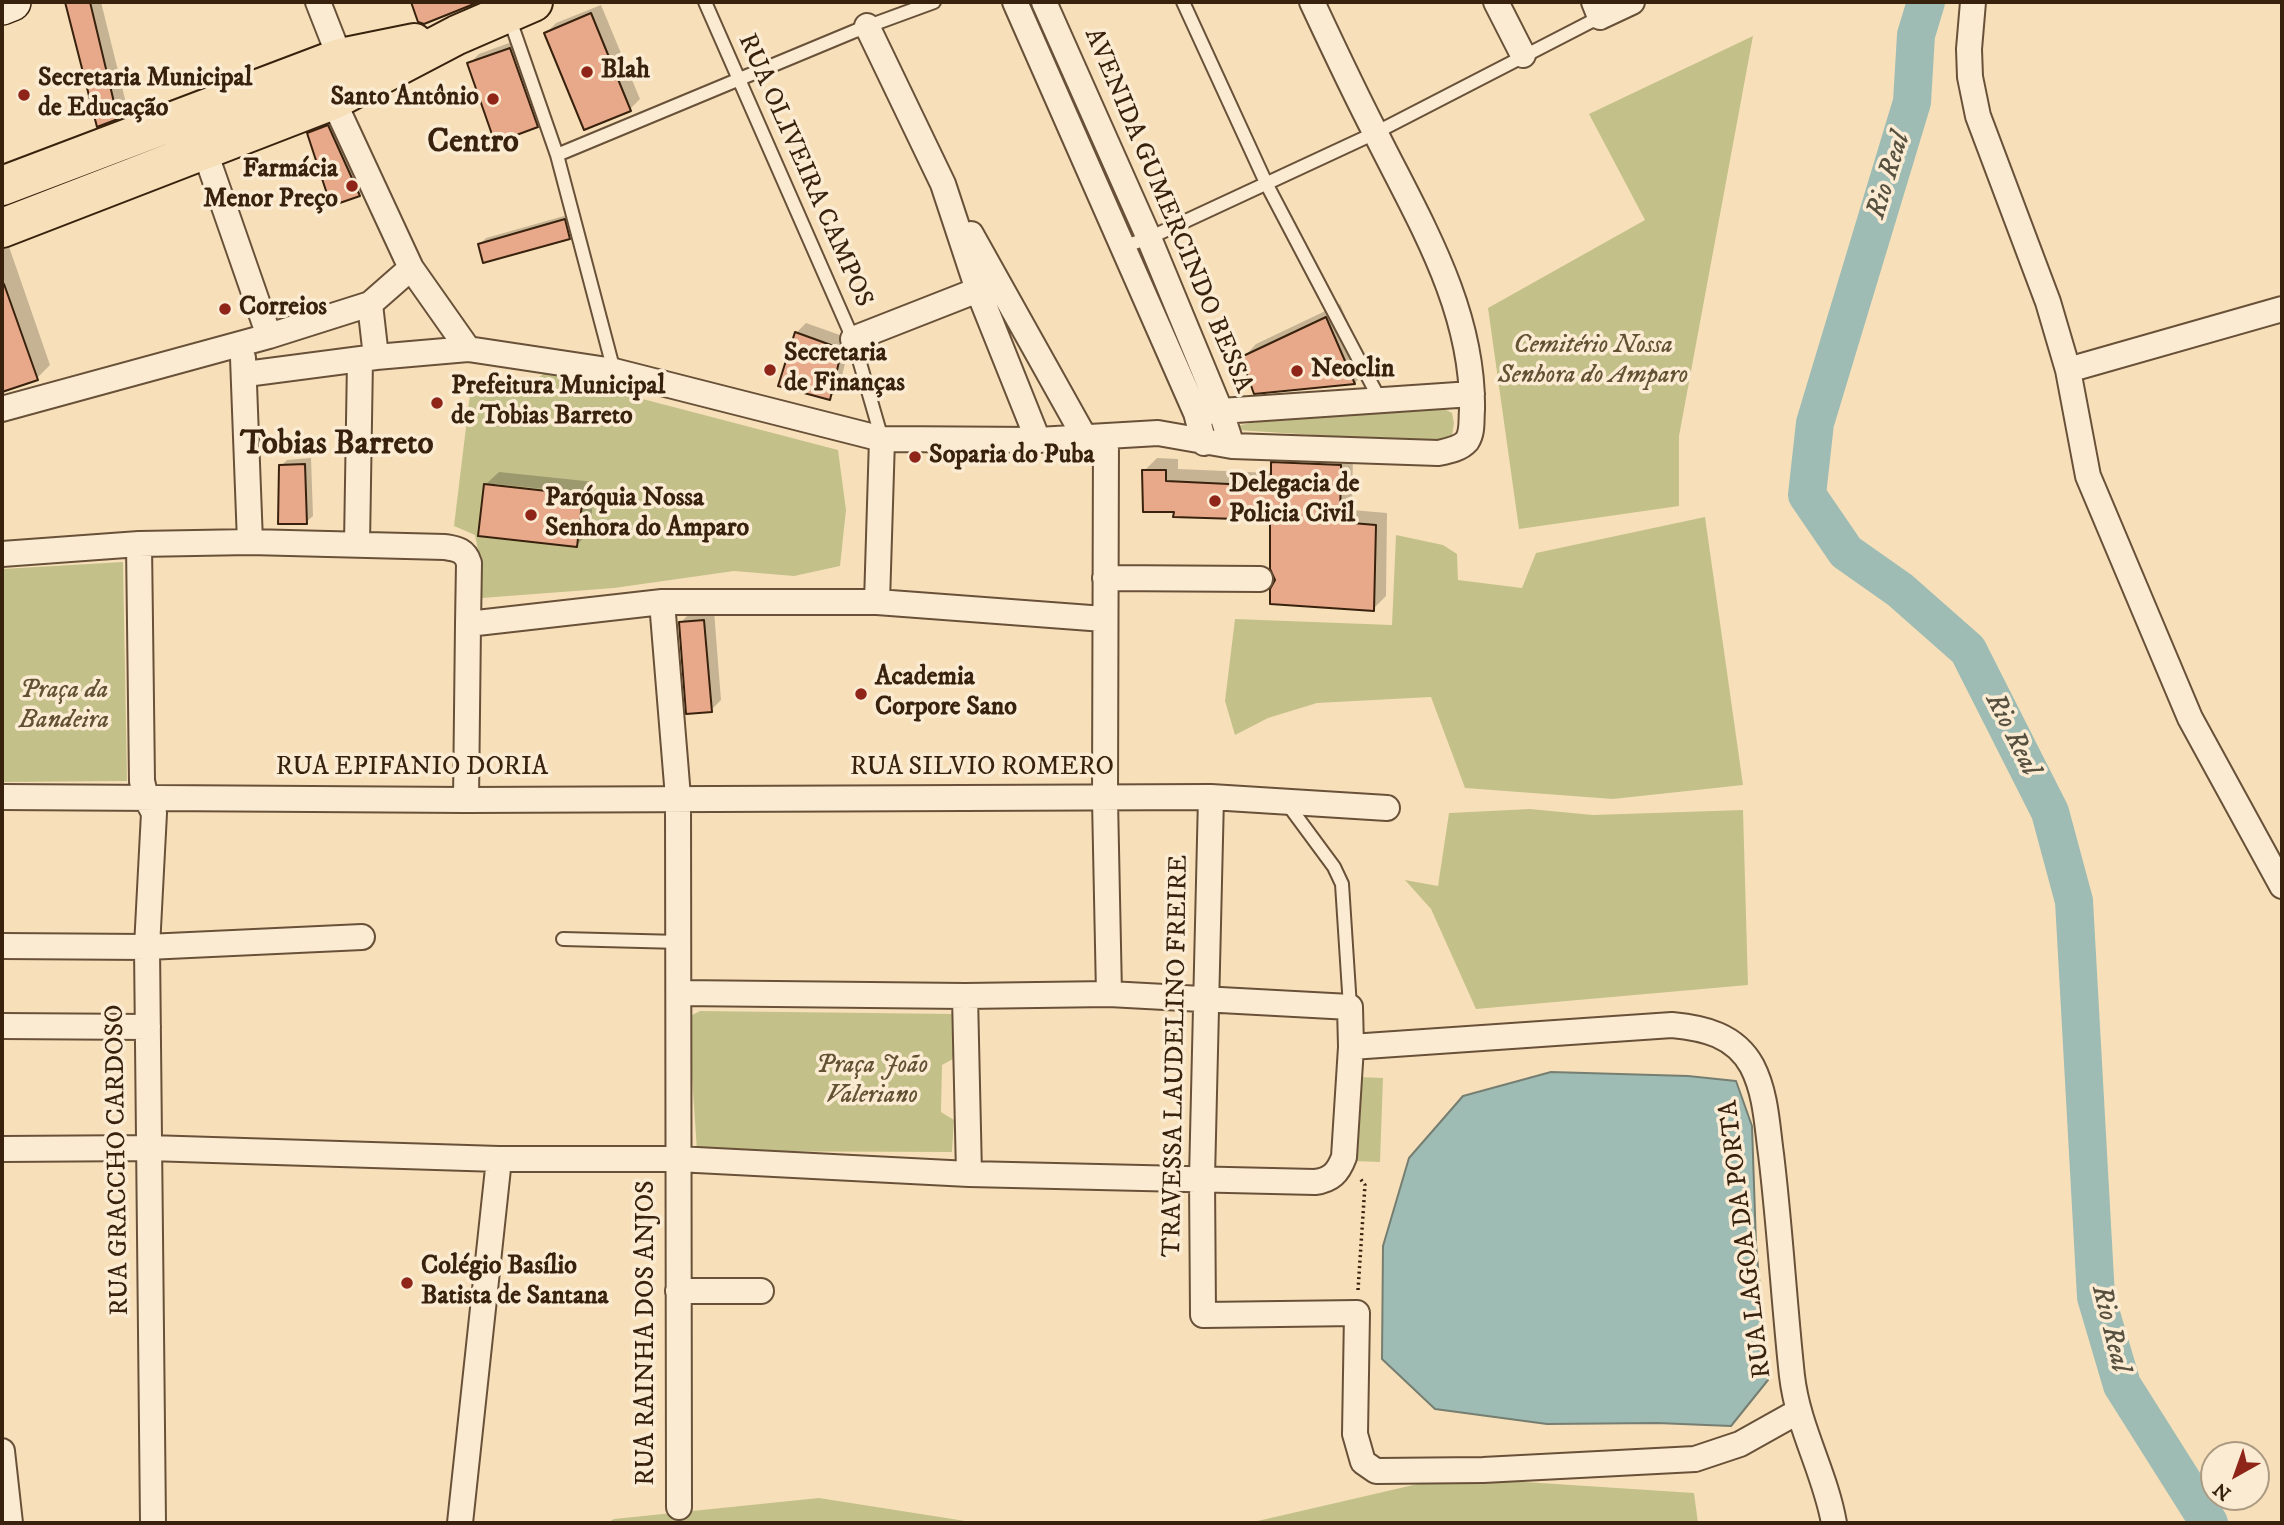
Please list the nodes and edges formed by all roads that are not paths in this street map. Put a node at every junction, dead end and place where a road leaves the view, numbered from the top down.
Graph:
1 (12, 2) edge
2 (318, 2) edge
3 (705, 2) edge
4 (934, 2) edge
5 (1015, 2) edge
6 (1044, 2) edge
7 (1183, 2) edge
8 (1312, 2) edge
9 (1496, 2) edge
10 (1632, 2) edge
11 (1973, 2) edge
12 (2, 6) edge
13 (517, 7) edge
14 (1597, 9) edge
15 (867, 26) junction
16 (457, 35) junction
17 (1523, 55) junction
18 (340, 58) junction
19 (740, 79) junction
20 (333, 100) junction
21 (1375, 133) junction
22 (204, 149) junction
23 (557, 155) junction
24 (943, 184) junction
25 (1267, 185) junction
26 (2, 186) edge
27 (2, 228) edge
28 (1149, 238) junction
29 (1122, 247) junction
30 (411, 268) junction
31 (978, 290) junction
32 (370, 304) junction
33 (2282, 309) edge
34 (269, 336) junction
35 (853, 339) junction
36 (242, 343) junction
37 (468, 349) junction
38 (368, 358) junction
39 (2068, 370) junction
40 (614, 371) junction
41 (246, 374) junction
42 (1472, 394) junction
43 (1379, 398) junction
44 (2, 409) edge
45 (1221, 412) junction
46 (1196, 413) junction
47 (1158, 433) junction
48 (1096, 437) junction
49 (883, 439) junction
50 (1038, 440) junction
51 (1204, 443) junction
52 (1232, 446) junction
53 (250, 542) junction
54 (139, 544) junction
55 (356, 544) junction
56 (2, 554) edge
57 (1105, 578) junction
58 (1261, 579) dead end
59 (662, 602) junction
60 (877, 602) junction
61 (1104, 619) junction
62 (468, 624) junction
63 (2, 797) edge
64 (678, 797) junction
65 (1211, 797) junction
66 (146, 798) junction
67 (466, 800) junction
68 (1105, 800) junction
69 (1286, 802) junction
70 (1387, 808) dead end
71 (2282, 886) edge
72 (362, 937) dead end
73 (563, 939) dead end
74 (680, 942) junction
75 (2, 946) edge
76 (147, 947) junction
77 (680, 993) junction
78 (1110, 994) junction
79 (965, 996) junction
80 (1206, 999) junction
81 (1350, 1007) junction
82 (2, 1026) edge
83 (148, 1027) junction
84 (1351, 1047) junction
85 (149, 1148) junction
86 (2, 1149) edge
87 (499, 1158) junction
88 (677, 1159) junction
89 (969, 1174) junction
90 (1202, 1178) junction
91 (678, 1291) junction
92 (761, 1291) dead end
93 (1798, 1411) junction
94 (2, 1451) edge
95 (679, 1507) dead end
96 (10, 1523) edge
97 (153, 1523) edge
98 (460, 1523) edge
99 (1834, 1523) edge

1 - 12 street
2 - 18 street
3 - 19 lane, RUA OLIVEIRA CAMPOS
4 - 15 lane
5 - 29 street, AVENIDA GUMERCINDO BESSA
6 - 28 street, AVENIDA GUMERCINDO BESSA
7 - 25 lane
8 - 21 street
9 - 17 street
10 - 14 street
11 - 39 street
13 - 16 main road
13 - 23 lane
14 - 17 lane
15 - 19 lane
15 - 24 street
16 - 18 main road
16 - 20 main road
17 - 21 lane
18 - 26 main road
19 - 23 lane
19 - 35 lane, RUA OLIVEIRA CAMPOS
20 - 22 main road
20 - 30 street
21 - 25 lane
21 - 42 street
22 - 27 main road
22 - 34 street
23 - 40 lane
24 - 31 street
24 - 48 street
25 - 28 lane
25 - 43 lane
28 - 29 lane
28 - 45 street, AVENIDA GUMERCINDO BESSA
29 - 46 street, AVENIDA GUMERCINDO BESSA
30 - 32 street
30 - 37 street
31 - 35 street
31 - 50 street
32 - 34 street
32 - 38 street
33 - 39 street
34 - 36 street
35 - 49 lane, RUA OLIVEIRA CAMPOS
36 - 41 street
36 - 44 street
37 - 38 street
37 - 40 street
38 - 41 street
38 - 55 street
39 - 71 street
40 - 49 street
41 - 53 street
42 - 43 street
42 - 52 street
43 - 45 street
45 - 46 street
45 - 52 street, AVENIDA GUMERCINDO BESSA
46 - 47 street
46 - 51 street, AVENIDA GUMERCINDO BESSA
47 - 48 street
47 - 51 street
48 - 50 street
48 - 57 street
49 - 50 street
49 - 60 street
51 - 52 street
53 - 54 street
53 - 55 street
54 - 56 street
54 - 66 street
55 - 62 street
57 - 58 street
57 - 61 street
59 - 60 street
59 - 62 street
59 - 64 street
60 - 61 street
61 - 68 street
62 - 67 street
63 - 66 street
64 - 67 street, RUA EPIFANIO DORIA
64 - 68 street, RUA SILVIO ROMERO
64 - 74 street
65 - 68 street, RUA SILVIO ROMERO
65 - 69 street, RUA SILVIO ROMERO
65 - 80 street, TRAVESSA LAUDELINO FREIRE
66 - 67 street, RUA EPIFANIO DORIA
66 - 76 street, RUA GRACCHO CARDOSO
68 - 78 street
69 - 70 street, RUA SILVIO ROMERO
69 - 81 lane
72 - 76 street
73 - 74 lane
74 - 77 street
75 - 76 street
76 - 83 street, RUA GRACCHO CARDOSO
77 - 79 street
77 - 88 street
78 - 79 street
78 - 80 street
79 - 89 street
80 - 81 street
80 - 90 street, TRAVESSA LAUDELINO FREIRE
81 - 84 street
82 - 83 street
83 - 85 street, RUA GRACCHO CARDOSO
84 - 90 street
84 - 93 street, RUA LAGOA DA PORTA
85 - 86 street
85 - 87 street
85 - 97 street, RUA GRACCHO CARDOSO
87 - 88 street
87 - 98 street
88 - 89 street
88 - 91 street, RUA RAINHA DOS ANJOS
89 - 90 street
90 - 93 street, TRAVESSA LAUDELINO FREIRE
91 - 92 street
91 - 95 street, RUA RAINHA DOS ANJOS
93 - 99 street, RUA LAGOA DA PORTA
94 - 96 street

